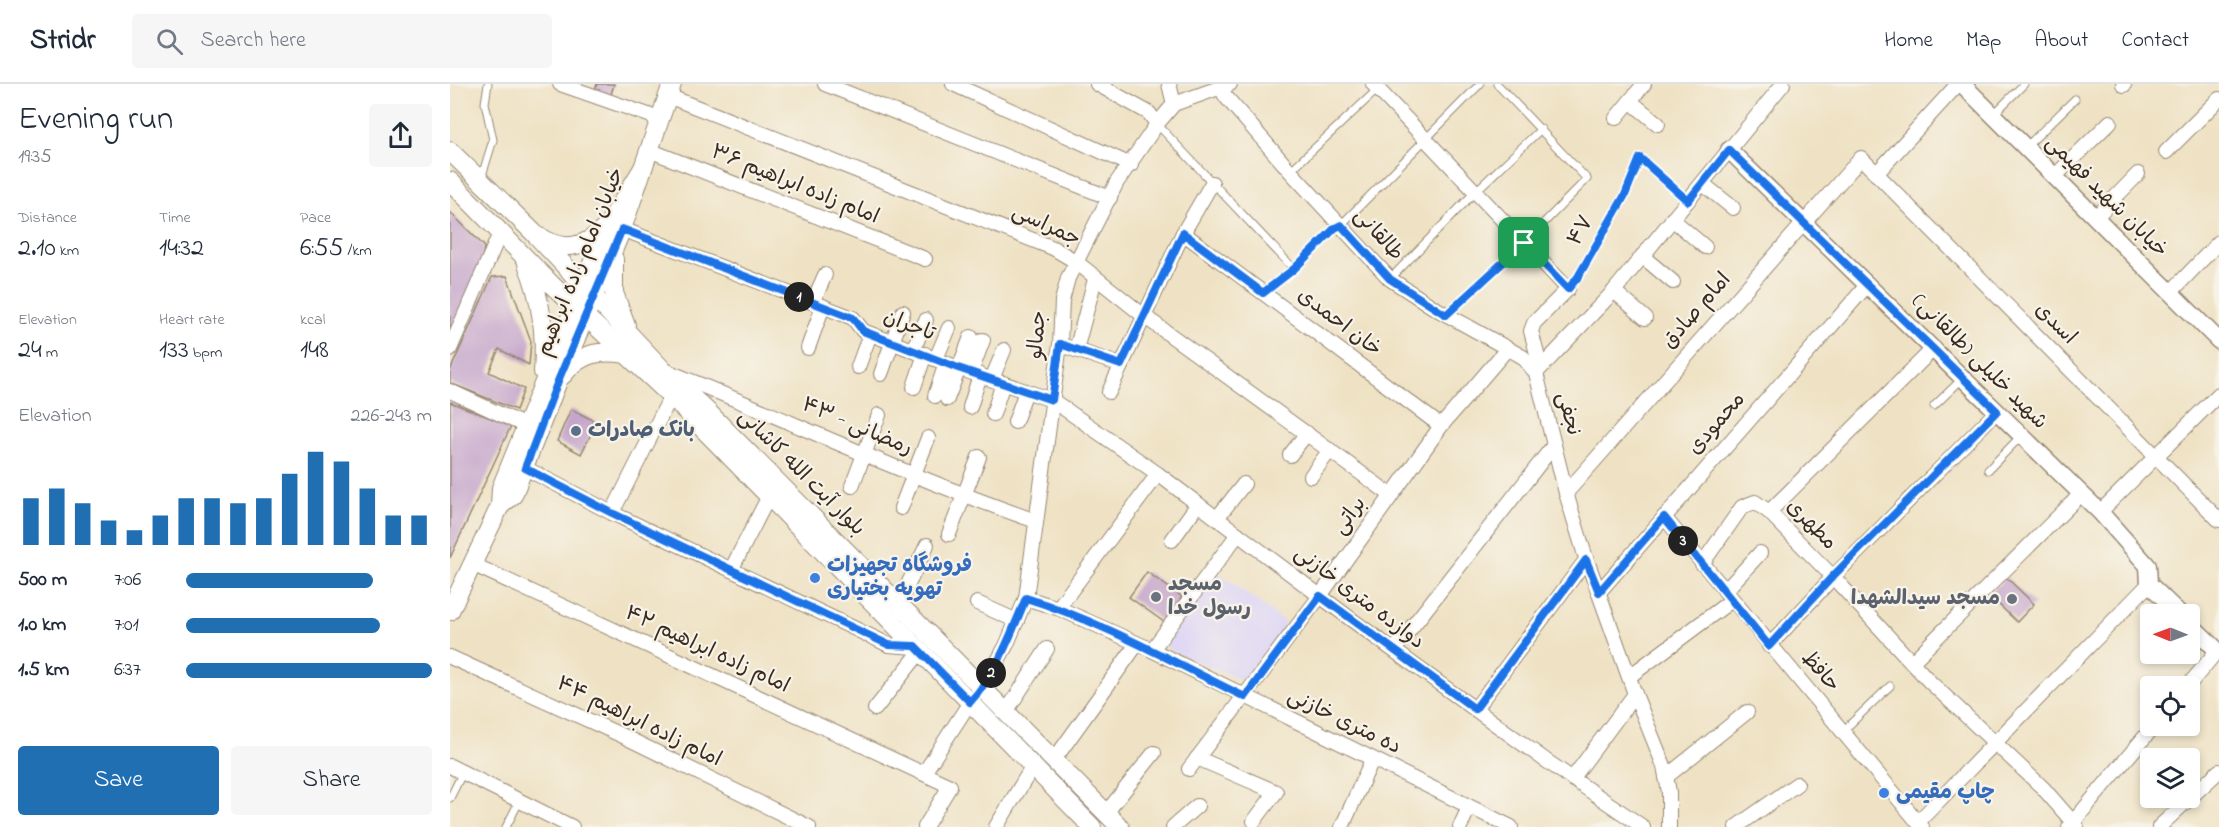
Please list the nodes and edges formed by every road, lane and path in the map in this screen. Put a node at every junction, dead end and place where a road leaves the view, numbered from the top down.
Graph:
1 (488, 84) edge
2 (560, 84) edge
3 (825, 84) edge
4 (952, 84) edge
5 (1097, 84) edge
6 (1169, 84) edge
7 (1480, 84) edge
8 (1497, 84) edge
9 (1644, 84) edge
10 (1783, 84) edge
11 (1958, 84) edge
12 (1962, 84) edge
13 (2024, 84) edge
14 (1225, 85) edge
15 (1378, 86) edge
16 (670, 90) edge
17 (2075, 99) dead end
18 (2219, 99) edge
19 (1630, 101) junction
20 (1174, 104) junction
21 (1993, 115) junction
22 (1616, 118) dead end
23 (660, 119) junction
24 (2110, 122) dead end
25 (1157, 124) junction
26 (1658, 124) dead end
27 (1541, 129) junction
28 (1424, 139) junction
29 (2025, 148) junction
30 (649, 150) junction
31 (1729, 150) junction
32 (450, 151) edge
33 (2166, 152) dead end
34 (1861, 158) joint
35 (1131, 165) junction
36 (1290, 171) junction
37 (1876, 174) junction
38 (2138, 174) dead end
39 (2054, 177) junction
40 (450, 181) edge
41 (481, 182) junction
42 (1212, 183) junction
43 (1704, 184) junction
44 (1476, 191) junction
45 (1110, 198) junction
46 (1688, 201) junction
47 (1733, 208) dead end
48 (2095, 218) junction
49 (1672, 219) junction
50 (1803, 222) junction
51 (1341, 225) junction
52 (500, 232) junction
53 (616, 232) junction
54 (534, 233) junction
55 (1183, 233) junction
56 (2219, 242) edge
57 (1524, 243) junction
58 (1705, 247) dead end
59 (522, 254) junction
60 (1642, 256) junction
61 (925, 259) dead end
62 (1075, 261) junction
63 (1294, 269) junction
64 (569, 270) junction
65 (825, 275) dead end
66 (1095, 279) junction
67 (1390, 279) junction
68 (1673, 282) dead end
69 (1868, 284) junction
70 (553, 286) junction
71 (1568, 289) junction
72 (1614, 291) junction
73 (1263, 293) junction
74 (2170, 293) junction
75 (594, 296) junction
76 (818, 304) junction
77 (903, 312) dead end
78 (585, 315) junction
79 (1446, 315) junction
80 (1144, 316) junction
81 (1645, 318) dead end
82 (926, 320) dead end
83 (949, 328) dead end
84 (870, 334) junction
85 (977, 339) dead end
86 (2219, 341) edge
87 (891, 342) junction
88 (1060, 344) junction
89 (632, 348) junction
90 (808, 348) dead end
91 (1934, 348) junction
92 (450, 349) edge
93 (1507, 349) junction
94 (1004, 350) dead end
95 (1076, 350) junction
96 (1121, 365) junction
97 (858, 367) dead end
98 (958, 367) junction
99 (663, 370) junction
100 (1536, 373) junction
101 (880, 374) dead end
102 (1964, 377) junction
103 (550, 384) junction
104 (914, 387) dead end
105 (450, 391) edge
106 (1026, 391) junction
107 (1109, 392) dead end
108 (2219, 394) edge
109 (671, 396) junction
110 (941, 397) dead end
111 (1052, 400) junction
112 (1934, 406) dead end
113 (970, 407) dead end
114 (1997, 411) junction
115 (993, 414) dead end
116 (879, 415) dead end
117 (1015, 422) dead end
118 (526, 426) junction
119 (1441, 426) junction
120 (1307, 433) junction
121 (2022, 435) junction
122 (928, 438) dead end
123 (1554, 445) junction
124 (1330, 450) junction
125 (865, 453) junction
126 (1290, 455) dead end
127 (979, 457) dead end
128 (2156, 457) junction
129 (525, 468) junction
130 (1988, 470) dead end
131 (1158, 474) junction
132 (914, 475) junction
133 (1311, 476) dead end
134 (1244, 484) dead end
135 (852, 486) dead end
136 (1566, 493) junction
137 (2081, 494) junction
138 (1391, 495) junction
139 (769, 496) junction
140 (964, 496) junction
141 (1198, 504) junction
142 (500, 506) junction
143 (901, 508) dead end
144 (1769, 512) junction
145 (2100, 512) junction
146 (612, 513) junction
147 (1664, 517) junction
148 (1217, 518) junction
149 (2219, 520) edge
150 (1036, 522) junction
151 (949, 534) dead end
152 (1238, 534) junction
153 (1172, 540) dead end
154 (927, 545) dead end
155 (1760, 553) dead end
156 (1586, 560) junction
157 (472, 564) junction
158 (1702, 564) junction
159 (731, 570) junction
160 (1833, 576) junction
161 (2149, 584) junction
162 (1599, 592) junction
163 (1729, 595) junction
164 (1320, 596) junction
165 (1026, 598) junction
166 (898, 603) junction
167 (977, 603) dead end
168 (2170, 604) edge
169 (1058, 608) junction
170 (450, 611) edge
171 (1017, 621) junction
172 (2200, 634) edge
173 (1137, 644) junction
174 (1769, 646) junction
175 (917, 649) junction
176 (1047, 649) dead end
177 (1394, 650) junction
178 (1152, 651) junction
179 (2218, 651) edge
180 (450, 657) edge
181 (1912, 662) junction
182 (1630, 676) junction
183 (2196, 676) edge
184 (1890, 686) dead end
185 (983, 688) junction
186 (1635, 694) junction
187 (1245, 697) junction
188 (970, 702) junction
189 (875, 709) dead end
190 (1475, 709) junction
191 (1006, 712) junction
192 (1747, 712) dead end
193 (1844, 731) junction
194 (2146, 736) edge
195 (1995, 742) junction
196 (1154, 753) dead end
197 (1372, 759) junction
198 (1054, 760) junction
199 (450, 766) edge
200 (1033, 766) junction
201 (2219, 771) edge
202 (463, 772) junction
203 (924, 773) junction
204 (1666, 777) junction
205 (1572, 779) junction
206 (1797, 784) dead end
207 (450, 798) edge
208 (519, 800) junction
209 (1197, 806) dead end
210 (1469, 807) junction
211 (1106, 813) junction
212 (1254, 821) dead end
213 (1920, 824) edge
214 (2073, 826) edge
215 (506, 827) edge
216 (572, 827) edge
217 (809, 827) edge
218 (925, 827) edge
219 (996, 827) edge
220 (1092, 827) edge
221 (1120, 827) edge
222 (1173, 827) edge
223 (1342, 827) edge
224 (1460, 827) edge
225 (1511, 827) edge
226 (1643, 827) edge
227 (1669, 827) edge
228 (1736, 827) edge
229 (2159, 827) edge

1 - 41 lane
2 - 23 street
3 - 45 street
4 - 35 street
5 - 25 street
6 - 20 street
7 - 28 lane
8 - 27 lane
9 - 19 street
10 - 31 street, نجفی
11 - 37 street
12 - 21 street, خیابان شهید فهیمی
13 - 21 lane
14 - 20 street
14 - 36 street, طالقانی
15 - 28 street
15 - 36 lane
16 - 23 main road, خیابان امام زاده ابراهیم
16 - 62 street, جمراسی
17 - 29 lane
18 - 33 street
19 - 22 street
19 - 26 street
20 - 25 street, جمالو
21 - 29 street, خیابان شهید فهیمی
23 - 30 main road, خیابان امام زاده ابراهیم
24 - 39 street
25 - 35 street, جمالو
25 - 42 lane
27 - 44 lane
27 - 57 lane
28 - 44 street
28 - 51 lane
29 - 39 street, خیابان شهید فهیمی
30 - 53 main road, خیابان امام زاده ابراهیم
30 - 61 street, امام زاده ابراهیم ۳۶
31 - 43 street, نجفی
31 - 50 street, شهید خلیلی (طالقانی)
32 - 41 main road, بلوار آیت الله کاشانی
34 - 37 street, اسدی
34 - 50 street, امام صادق
35 - 45 street, جمالو
36 - 51 street, طالقانی
37 - 128 street, اسدی
38 - 48 street
39 - 48 street, خیابان شهید فهیمی
40 - 52 main road, بلوار آیت الله کاشانی
41 - 54 main road, بلوار آیت الله کاشانی
42 - 55 street
42 - 63 lane
43 - 46 street, نجفی
43 - 47 street
44 - 57 street
44 - 67 lane
45 - 62 street, جمالو
46 - 49 street, نجفی
46 - 71 lane, ۴۷
48 - 74 street, خیابان شهید فهیمی
49 - 58 street
49 - 60 street, نجفی
50 - 69 street, شهید خلیلی (طالقانی)
50 - 136 street, امام صادق
51 - 63 lane
51 - 67 street, طالقانی
52 - 59 main road, بلوار آیت الله کاشانی
52 - 92 street
53 - 54 main road
53 - 75 main road, خیابان امام زاده ابراهیم
53 - 76 street, تاجران
53 - 89 main road
54 - 64 main road, بلوار آیت الله کاشانی
55 - 73 street, خان احمدی
55 - 80 street
56 - 74 street
57 - 71 street
57 - 79 lane
59 - 70 main road, بلوار آیت الله کاشانی
59 - 103 main road
60 - 68 street
60 - 72 street, نجفی
62 - 66 street, جمراسی
62 - 88 street, جمالو
63 - 73 lane
64 - 70 main road
64 - 75 main road, بلوار آیت الله کاشانی
65 - 76 street
66 - 80 street, جمراسی
66 - 95 street
67 - 79 street, طالقانی
69 - 91 street, شهید خلیلی (طالقانی)
69 - 147 street, محمودی
70 - 78 main road, بلوار آیت الله کاشانی
71 - 100 street, ۴۷
72 - 81 street
72 - 100 street, نجفی
73 - 119 street, خان احمدی
74 - 86 street, خیابان شهید فهیمی
75 - 78 main road, خیابان امام زاده ابراهیم
75 - 78 main road
75 - 89 main road, بلوار آیت الله کاشانی
76 - 84 street, تاجران
76 - 90 street
77 - 87 street
78 - 89 main road, بلوار آیت الله کاشانی
78 - 103 main road, خیابان امام زاده ابراهیم
79 - 93 street, طالقانی
80 - 96 street
80 - 120 street, جمراسی
82 - 98 street
83 - 98 street
84 - 87 street, تاجران
84 - 97 street
85 - 98 street
87 - 98 street, تاجران
87 - 101 street
88 - 95 street
88 - 111 street, جمالو
89 - 99 main road, بلوار آیت الله کاشانی
89 - 103 main road
89 - 109 main road, بلوار آیت الله کاشانی
91 - 102 street, شهید خلیلی (طالقانی)
91 - 144 street
93 - 100 street, طالقانی
93 - 119 street, براتی
94 - 98 street
95 - 96 street
96 - 107 street
98 - 104 street
98 - 106 street, تاجران
98 - 110 street
98 - 113 street
98 - 115 street
99 - 125 street, رمضانی - ۴۳
99 - 166 main road, بلوار آیت الله کاشانی
100 - 123 street, نجفی
102 - 112 lane
102 - 114 street, شهید خلیلی (طالقانی)
103 - 118 main road, خیابان امام زاده ابراهیم
103 - 129 main road, خیابان امام زاده ابراهیم
105 - 118 street
106 - 111 street, تاجران
106 - 117 street
108 - 128 street
109 - 139 main road, بلوار آیت الله کاشانی
109 - 146 street
111 - 131 street, دوازده متری خازنی
111 - 150 street, جمالو
114 - 121 street, شهید خلیلی (طالقانی)
114 - 160 street
116 - 125 street
118 - 142 main road, خیابان امام زاده ابراهیم
119 - 138 street, براتی
120 - 124 street, جمراسی
120 - 126 street
121 - 130 lane
121 - 137 street, شهید خلیلی (طالقانی)
122 - 132 street
123 - 136 street, نجفی
123 - 177 street
124 - 133 street
124 - 138 street, جمراسی
125 - 132 street, رمضانی - ۴۳
125 - 135 street
127 - 140 street
128 - 145 street
128 - 149 street, اسدی
129 - 142 main road, خیابان امام زاده ابراهیم
129 - 146 street
131 - 141 street, دوازده متری خازنی
131 - 169 street
132 - 140 street, رمضانی - ۴۳
132 - 143 street
134 - 148 street
136 - 156 street, نجفی
137 - 145 street, شهید خلیلی (طالقانی)
137 - 181 street
138 - 164 street, براتی
139 - 159 street
139 - 175 main road, بلوار آیت الله کاشانی
140 - 150 street, رمضانی - ۴۳
140 - 151 street
141 - 148 street, دوازده متری خازنی
141 - 153 street
142 - 157 main road, خیابان امام زاده ابراهیم
144 - 158 street, مطهری
144 - 160 street, مطهری
145 - 161 street, شهید خلیلی (طالقانی)
146 - 159 street
147 - 158 street, حافظ
147 - 162 street, محمودی
148 - 152 street, دوازده متری خازنی
150 - 165 street, جمالو
152 - 164 street, دوازده متری خازنی
152 - 178 street
154 - 166 street
155 - 163 street
156 - 162 street, نجفی
156 - 190 street
157 - 170 main road, خیابان امام زاده ابراهیم
157 - 203 street, امام زاده ابراهیم ۴۲
158 - 163 street, حافظ
159 - 175 street
160 - 174 street
160 - 181 street, مطهری
161 - 168 street, شهید خلیلی (طالقانی)
161 - 195 street
162 - 182 street, نجفی
163 - 174 street, حافظ
163 - 182 street
164 - 177 street, دوازده متری خازنی
164 - 187 street, براتی
165 - 169 street, ده متری خازنی
165 - 171 street, جمالو
166 - 185 main road, بلوار آیت الله کاشانی
167 - 171 street
169 - 173 street, ده متری خازنی
171 - 185 street, جمالو
172 - 179 street
173 - 178 street, ده متری خازنی
173 - 198 street
174 - 193 street, حافظ
175 - 188 main road, بلوار آیت الله کاشانی
175 - 189 street
176 - 191 street
177 - 190 street, دوازده متری خازنی
178 - 187 street, ده متری خازنی
179 - 183 street
180 - 217 street, امام زاده ابراهیم ۴۴
181 - 195 street, مطهری
182 - 186 street, نجفی
184 - 193 lane
185 - 188 main road
185 - 191 main road, بلوار آیت الله کاشانی
186 - 204 street, نجفی
186 - 205 street
187 - 197 street, ده متری خازنی
187 - 212 street, براتی
188 - 200 main road, بلوار آیت الله کاشانی
188 - 203 street
190 - 205 street, دوازده متری خازنی
191 - 198 main road, بلوار آیت الله کاشانی
192 - 204 street
193 - 213 street, حافظ
194 - 214 street
195 - 213 street
195 - 214 street, مطهری
196 - 211 street
197 - 210 street, ده متری خازنی
197 - 223 street
198 - 211 main road, بلوار آیت الله کاشانی
199 - 202 street
200 - 219 street
200 - 220 main road, بلوار آیت الله کاشانی
201 - 229 street
202 - 207 lane
202 - 208 street
203 - 218 street, امام زاده ابراهیم ۴۲
204 - 227 street, نجفی
205 - 226 street, دوازده متری خازنی
206 - 228 street
208 - 215 lane
208 - 216 street
209 - 222 street
210 - 224 street
210 - 225 street, ده متری خازنی
211 - 221 main road, بلوار آیت الله کاشانی

